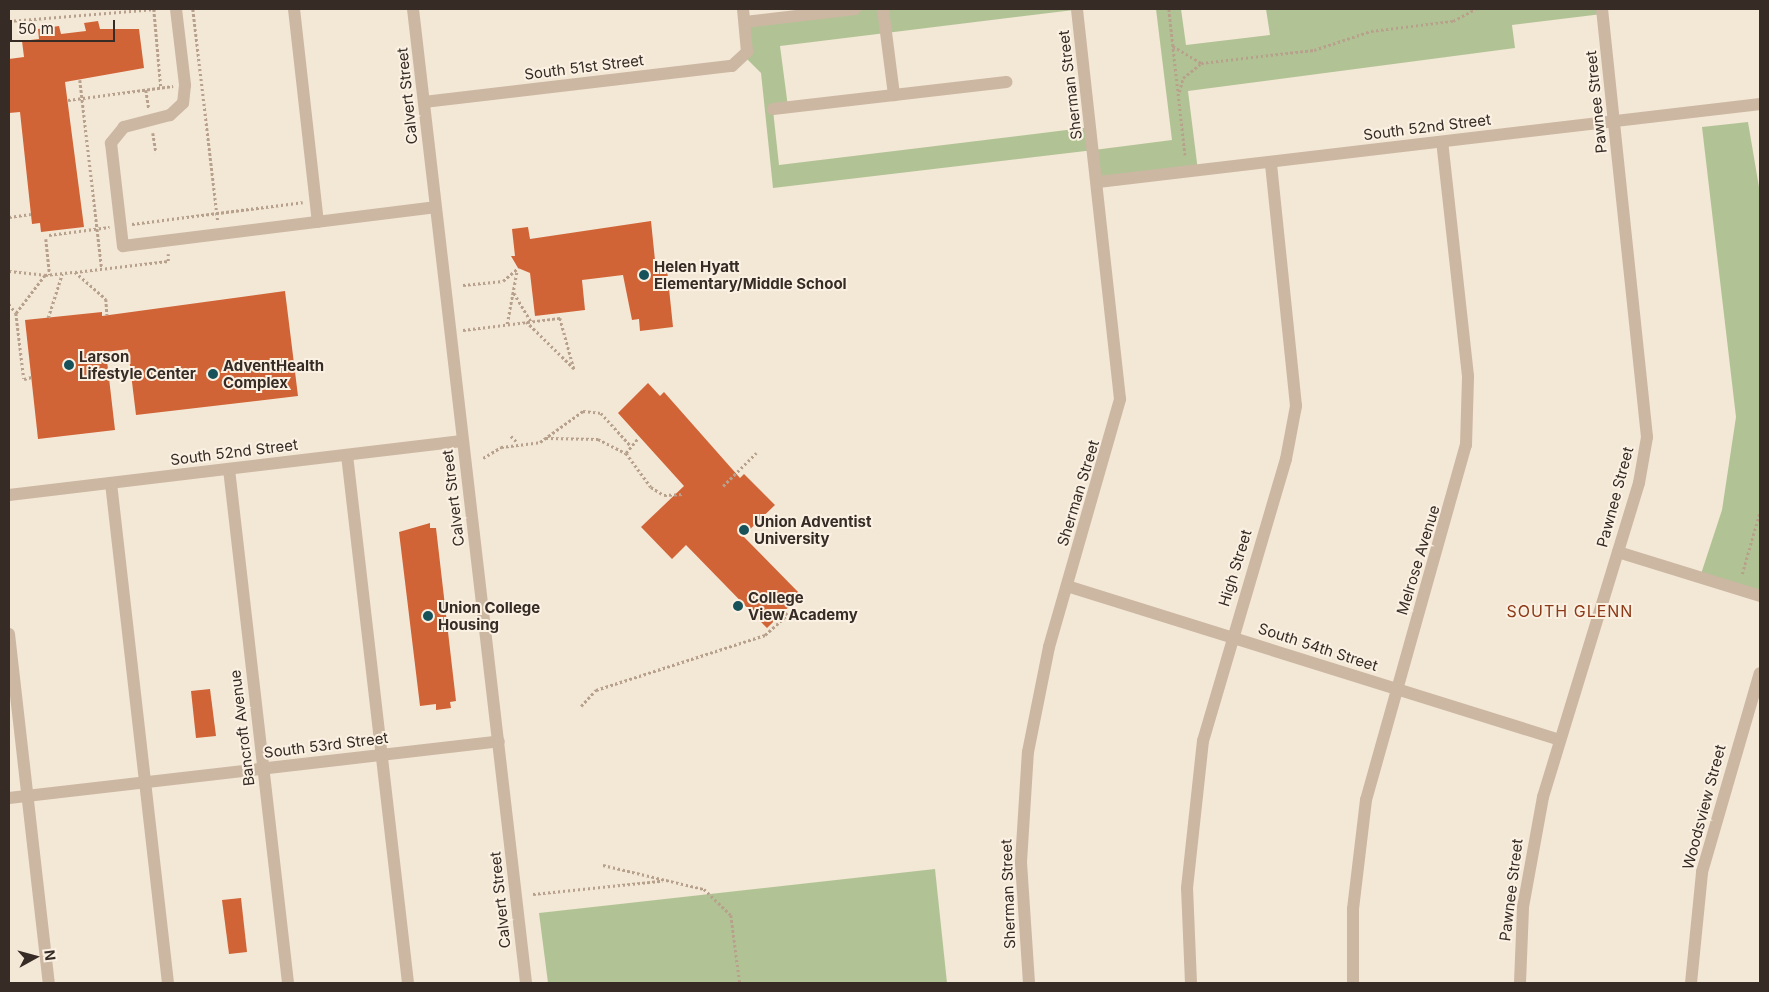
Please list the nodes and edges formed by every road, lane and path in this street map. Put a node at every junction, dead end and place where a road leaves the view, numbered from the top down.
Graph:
1 (155, 9) edge
2 (176, 9) edge
3 (193, 9) edge
4 (294, 9) edge
5 (413, 9) edge
6 (743, 9) edge
7 (850, 9) edge
8 (884, 9) edge
9 (1077, 9) edge
10 (1169, 9) edge
11 (1476, 9) edge
12 (1602, 9) edge
13 (9, 22) edge
14 (745, 22) junction
15 (1173, 46) junction
16 (1201, 63) junction
17 (80, 80) dead end
18 (202, 82) junction
19 (1006, 82) dead end
20 (185, 84) junction
21 (161, 88) junction
22 (146, 90) junction
23 (1178, 94) junction
24 (894, 95) junction
25 (83, 98) junction
26 (68, 100) dead end
27 (424, 102) junction
28 (1760, 104) edge
29 (773, 110) dead end
30 (151, 120) junction
31 (1615, 122) junction
32 (1442, 142) junction
33 (156, 153) dead end
34 (1185, 155) dead end
35 (1271, 162) junction
36 (1098, 182) junction
37 (316, 201) junction
38 (435, 207) junction
39 (217, 213) junction
40 (31, 214) dead end
41 (9, 217) edge
42 (318, 222) junction
43 (120, 225) junction
44 (98, 229) junction
45 (219, 234) junction
46 (49, 236) dead end
47 (46, 239) dead end
48 (167, 240) junction
49 (102, 269) junction
50 (9, 271) edge
51 (75, 272) junction
52 (62, 274) junction
53 (45, 275) junction
54 (50, 275) junction
55 (463, 285) dead end
56 (513, 290) junction
57 (9, 304) edge
58 (16, 312) junction
59 (107, 315) dead end
60 (48, 318) dead end
61 (531, 321) junction
62 (526, 322) junction
63 (507, 324) junction
64 (449, 331) junction
65 (32, 378) dead end
66 (512, 436) dead end
67 (544, 438) junction
68 (638, 438) dead end
69 (462, 441) junction
70 (518, 443) junction
71 (630, 446) junction
72 (626, 453) junction
73 (756, 453) dead end
74 (346, 455) junction
75 (483, 458) dead end
76 (228, 469) junction
77 (111, 483) junction
78 (723, 486) dead end
79 (9, 494) edge
80 (684, 494) dead end
81 (1760, 511) edge
82 (1618, 552) junction
83 (1742, 574) dead end
84 (1066, 586) junction
85 (1760, 596) edge
86 (784, 612) dead end
87 (9, 634) edge
88 (1231, 635) junction
89 (1760, 673) edge
90 (1395, 688) junction
91 (581, 706) dead end
92 (1560, 740) junction
93 (498, 741) junction
94 (380, 754) junction
95 (263, 768) junction
96 (145, 782) junction
97 (27, 796) junction
98 (9, 798) edge
99 (604, 865) dead end
100 (666, 880) junction
101 (533, 894) dead end
102 (49, 983) edge
103 (168, 983) edge
104 (288, 983) edge
105 (408, 983) edge
106 (526, 983) edge
107 (740, 983) edge
108 (1029, 983) edge
109 (1191, 983) edge
110 (1353, 983) edge
111 (1520, 983) edge
112 (1691, 983) edge

1 - 13 path
1 - 21 path
2 - 20 street
3 - 18 path
4 - 37 street
5 - 27 street, Calvert Street
6 - 14 street
7 - 14 street
8 - 24 street
9 - 36 street, Sherman Street
10 - 15 path
11 - 16 path
12 - 31 street, Pawnee Street
14 - 27 street, South 51st Street
15 - 16 path
15 - 23 path
16 - 23 path
17 - 25 path
18 - 20 path
18 - 39 path
19 - 24 street
20 - 21 path
20 - 30 street
21 - 22 path
22 - 25 path
22 - 30 path
23 - 34 path
24 - 29 street
25 - 26 path
25 - 44 path
27 - 38 street, Calvert Street
28 - 31 street, South 52nd Street
30 - 33 path
30 - 43 street
31 - 32 street, South 52nd Street
31 - 82 street, Pawnee Street
32 - 35 street, South 52nd Street
32 - 90 street, Melrose Avenue
35 - 36 street, South 52nd Street
35 - 88 street, High Street
36 - 84 street, Sherman Street
37 - 39 path
37 - 42 street
38 - 42 street
38 - 64 street, Calvert Street
39 - 43 path
39 - 45 path
40 - 41 path
42 - 45 street
43 - 44 path
43 - 48 street
44 - 46 path
44 - 49 path
45 - 48 street
47 - 54 path
48 - 49 path
49 - 51 path
50 - 53 path
51 - 52 path
51 - 59 path
52 - 54 path
52 - 60 path
53 - 54 path
53 - 58 path
55 - 56 path
56 - 61 path
56 - 63 path
57 - 58 path
58 - 65 path
61 - 62 path
61 - 62 path
62 - 63 path
63 - 64 path
64 - 69 street, Calvert Street
66 - 70 path
67 - 70 path
67 - 71 path
67 - 72 path
68 - 71 path
69 - 74 street, South 52nd Street
69 - 93 street, Calvert Street
70 - 75 path
71 - 72 path
72 - 80 path
73 - 78 path
74 - 76 street, South 52nd Street
74 - 94 street
76 - 77 street, South 52nd Street
76 - 95 street, Bancroft Avenue
77 - 79 street, South 52nd Street
77 - 96 street
81 - 83 path
82 - 85 street
82 - 92 street, Pawnee Street
84 - 88 street, South 54th Street
84 - 108 street, Sherman Street
86 - 91 path
87 - 97 street
88 - 90 street, South 54th Street
88 - 109 street, High Street
89 - 112 street, Woodsview Street
90 - 92 street, South 54th Street
90 - 110 street, Melrose Avenue
92 - 111 street, Pawnee Street
93 - 94 street, South 53rd Street
93 - 106 street, Calvert Street
94 - 95 street, South 53rd Street
94 - 105 street
95 - 96 street, South 53rd Street
95 - 104 street, Bancroft Avenue
96 - 97 street, South 53rd Street
96 - 103 street
97 - 98 street, South 53rd Street
97 - 102 street
99 - 100 path
100 - 101 path
100 - 107 path

